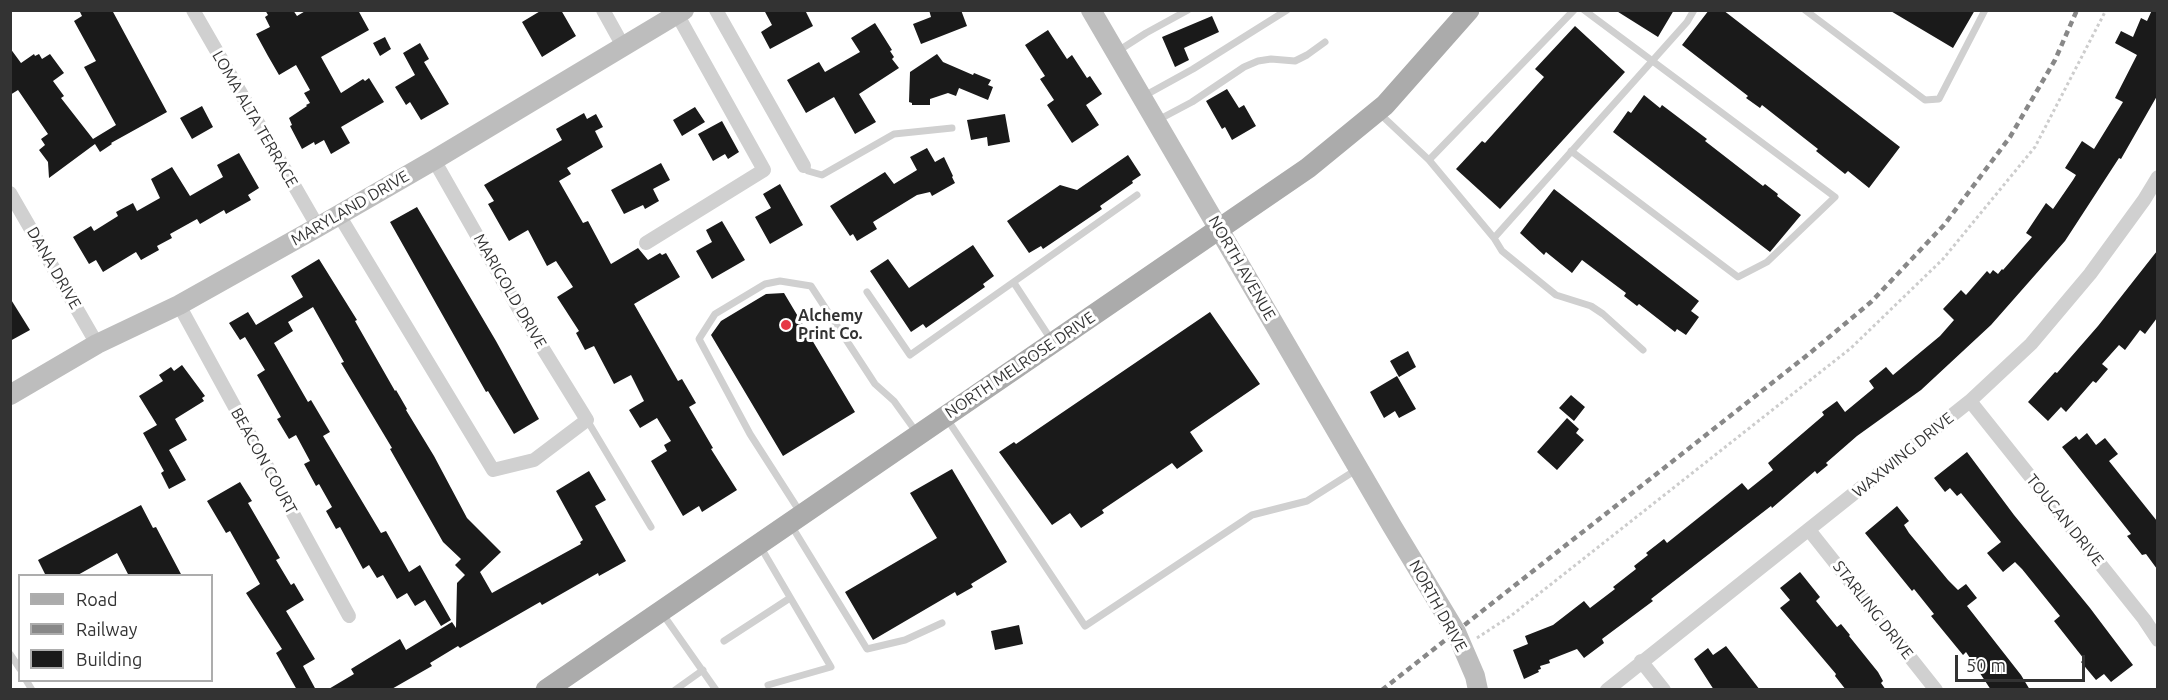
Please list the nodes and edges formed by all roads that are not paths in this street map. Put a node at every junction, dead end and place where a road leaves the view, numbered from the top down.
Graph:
1 (193, 10) edge
2 (603, 10) edge
3 (716, 10) edge
4 (1091, 10) edge
5 (1188, 10) edge
6 (1287, 10) edge
7 (1469, 10) edge
8 (1574, 10) edge
9 (1584, 10) edge
10 (1694, 10) edge
11 (1805, 10) edge
12 (1985, 10) edge
13 (680, 13) edge
14 (1325, 42) dead end
15 (623, 46) junction
16 (1115, 53) junction
17 (1652, 61) junction
18 (1142, 98) junction
19 (1377, 111) junction
20 (1156, 121) junction
21 (952, 128) dead end
22 (1571, 151) junction
23 (434, 160) junction
24 (1430, 160) junction
25 (804, 166) joint
26 (2157, 177) edge
27 (10, 193) edge
28 (1137, 195) dead end
29 (339, 215) junction
30 (318, 227) junction
31 (1219, 229) junction
32 (1494, 238) junction
33 (646, 243) dead end
34 (1014, 283) junction
35 (867, 292) dead end
36 (179, 306) junction
37 (1053, 343) junction
38 (97, 344) junction
39 (1643, 350) dead end
40 (10, 395) edge
41 (1970, 401) junction
42 (945, 416) junction
43 (587, 420) junction
44 (919, 435) junction
45 (1358, 468) junction
46 (796, 519) junction
47 (1392, 526) joint
48 (651, 527) dead end
49 (1809, 530) junction
50 (759, 544) junction
51 (790, 598) junction
52 (661, 611) junction
53 (349, 616) dead end
54 (942, 623) dead end
55 (2157, 640) edge
56 (724, 641) dead end
57 (1641, 661) junction
58 (703, 670) junction
59 (768, 685) dead end
60 (546, 690) edge
61 (675, 690) edge
62 (716, 690) edge
63 (1478, 690) edge
64 (1606, 690) edge
65 (1664, 690) edge
66 (1936, 690) edge

1 - 30 street, LOMA ALTA TERRACE
2 - 15 street
3 - 25 street
4 - 16 main road, NORTH AVENUE
5 - 16 lane
6 - 18 lane
7 - 19 main road, NORTH MELROSE DRIVE
8 - 24 lane
9 - 17 lane
10 - 17 lane
11 - 12 lane
13 - 15 main road, MARYLAND DRIVE
13 - 33 street
14 - 20 lane
15 - 23 main road, MARYLAND DRIVE
16 - 18 main road, NORTH AVENUE
17 - 22 lane
17 - 22 lane
18 - 20 main road, NORTH AVENUE
19 - 24 lane
19 - 31 main road, NORTH MELROSE DRIVE
20 - 31 main road, NORTH AVENUE
21 - 25 lane
22 - 32 lane
23 - 29 main road, MARYLAND DRIVE
23 - 43 street, MARIGOLD DRIVE
24 - 32 lane
26 - 41 street, WAXWING DRIVE
27 - 38 street, DANA DRIVE
28 - 34 lane
29 - 30 main road, MARYLAND DRIVE
29 - 43 street
30 - 36 main road, MARYLAND DRIVE
31 - 37 main road, NORTH MELROSE DRIVE
31 - 45 main road, NORTH AVENUE
32 - 39 lane
34 - 35 lane
34 - 37 lane
36 - 38 main road, MARYLAND DRIVE
36 - 53 street, BEACON COURT
37 - 42 main road, NORTH MELROSE DRIVE
38 - 40 main road, MARYLAND DRIVE
41 - 49 street, WAXWING DRIVE
41 - 55 street, TOUCAN DRIVE
42 - 44 main road, NORTH MELROSE DRIVE
42 - 45 lane
43 - 48 lane
44 - 46 main road, NORTH MELROSE DRIVE
44 - 46 lane
45 - 47 main road, NORTH AVENUE
46 - 50 main road, NORTH MELROSE DRIVE
46 - 54 lane
47 - 63 main road, NORTH DRIVE
49 - 57 street, WAXWING DRIVE
49 - 66 street, STARLING DRIVE
50 - 51 lane
50 - 52 main road, NORTH MELROSE DRIVE
51 - 56 lane
51 - 59 lane
52 - 58 lane
52 - 60 main road, NORTH MELROSE DRIVE
57 - 64 street, WAXWING DRIVE
57 - 65 street
58 - 61 lane
58 - 62 lane

